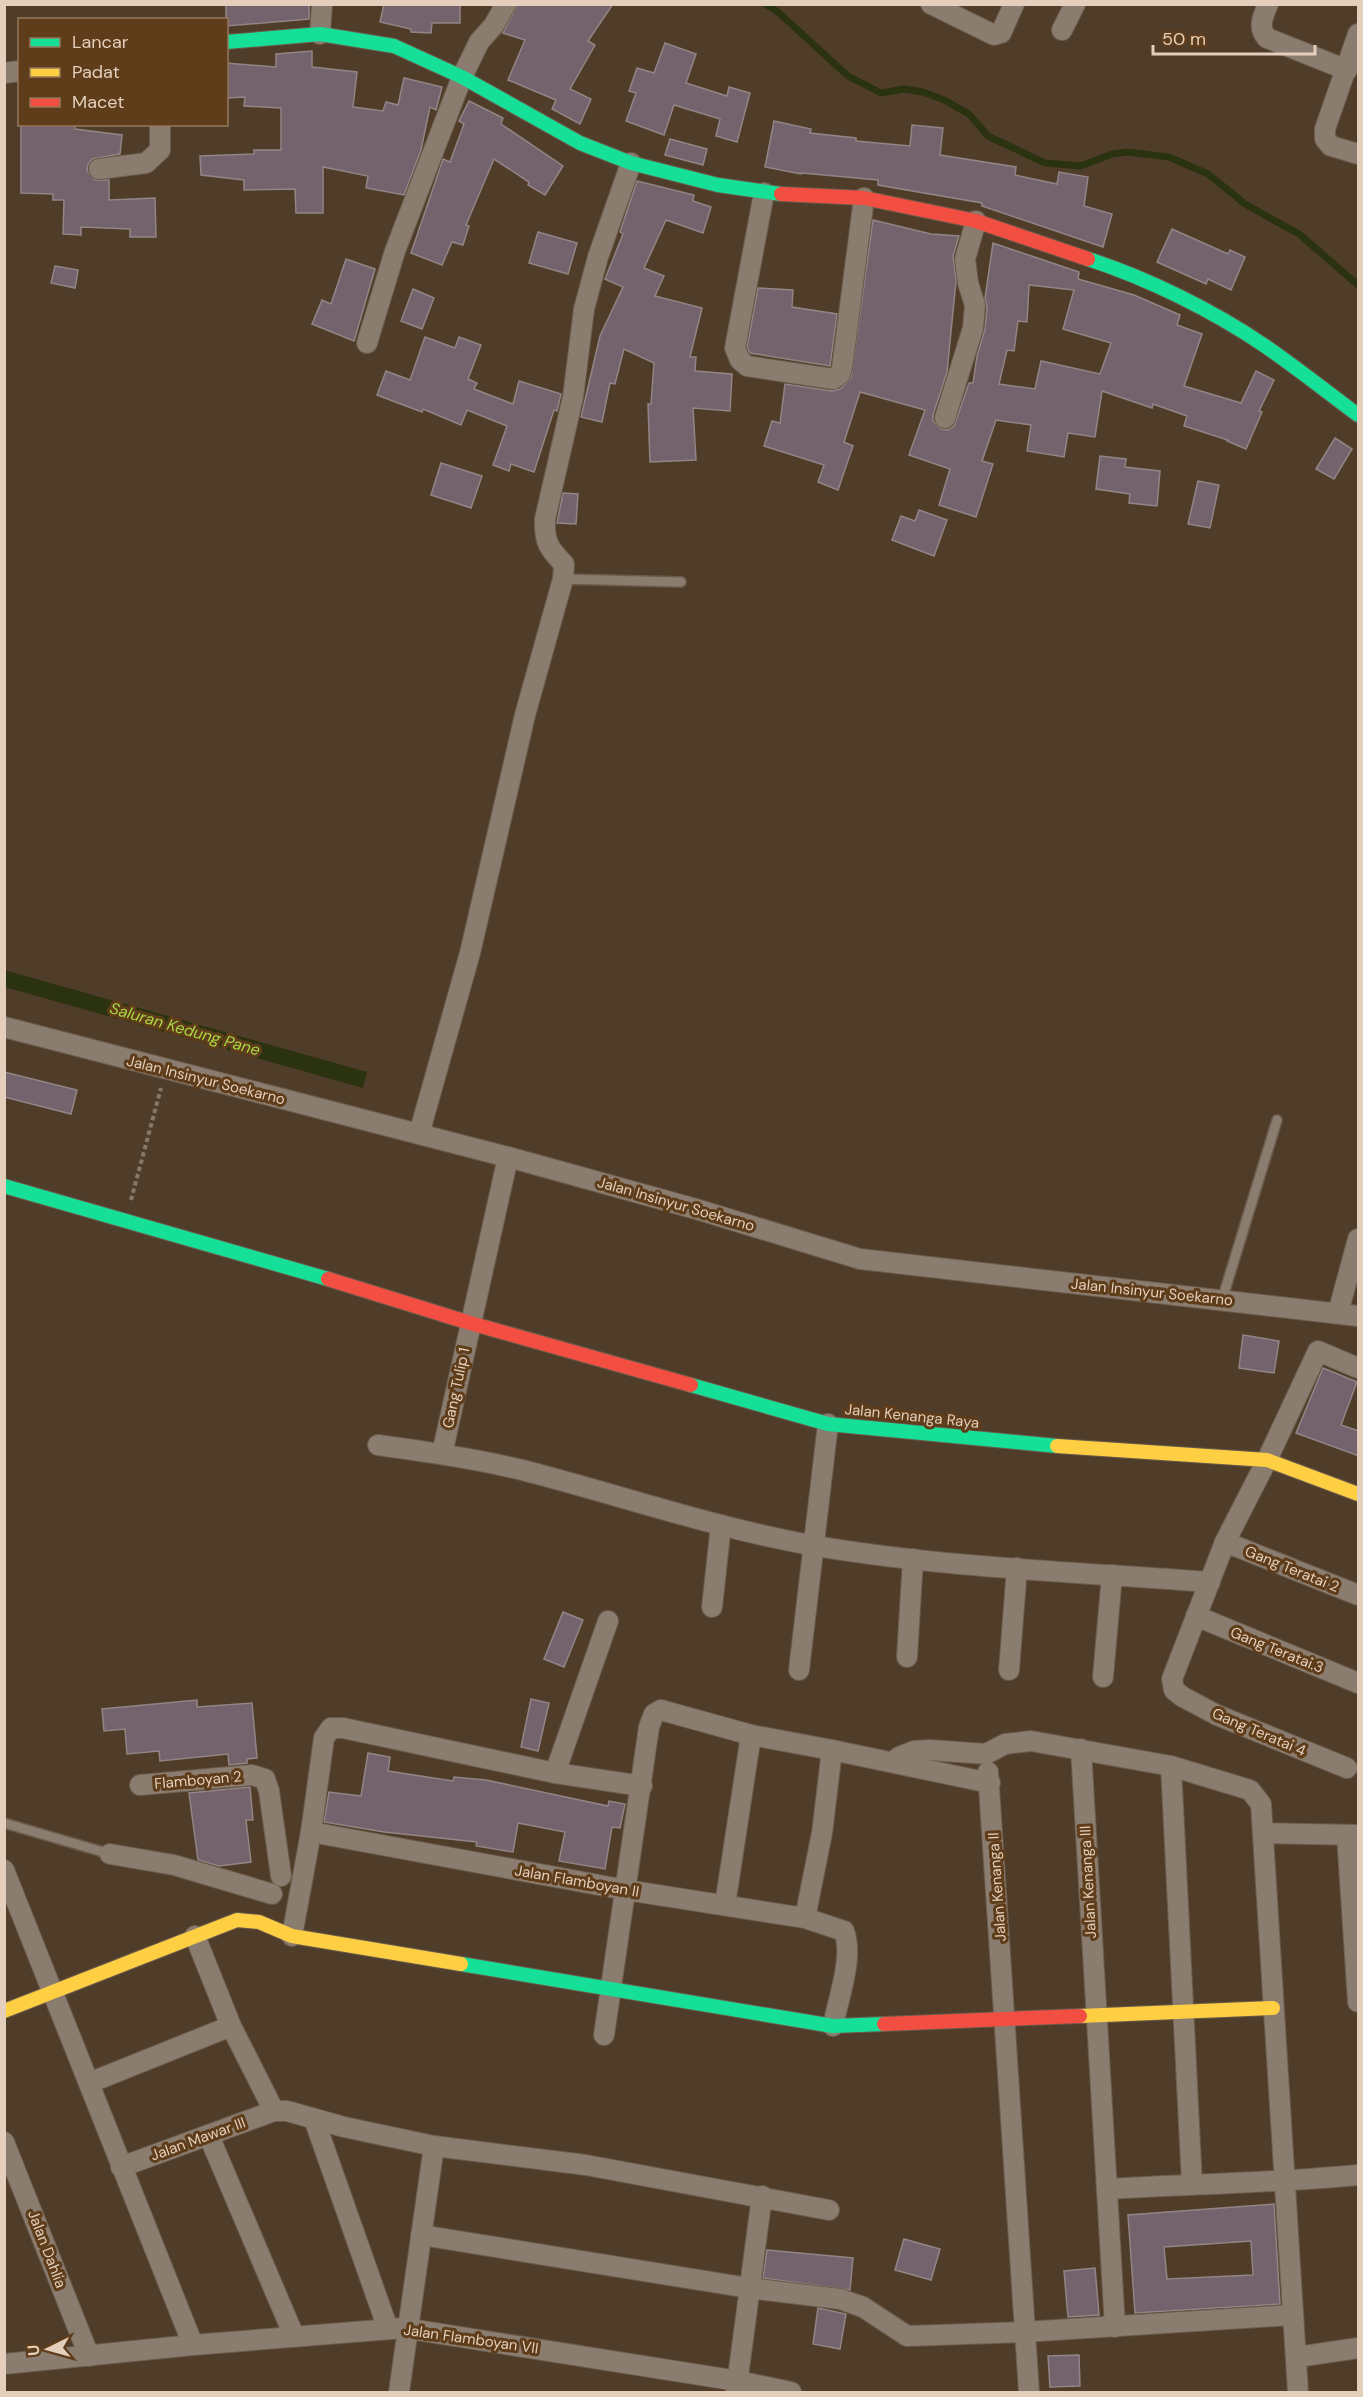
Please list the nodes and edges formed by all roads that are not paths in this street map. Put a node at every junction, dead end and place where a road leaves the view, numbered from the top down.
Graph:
1 (322, 4) edge
2 (506, 4) edge
3 (931, 4) edge
4 (1014, 4) edge
5 (1076, 4) edge
6 (1268, 4) edge
7 (1062, 30) dead end
8 (320, 34) junction
9 (1359, 34) edge
10 (228, 42) edge
11 (1347, 70) junction
12 (462, 77) junction
13 (160, 126) edge
14 (1359, 154) edge
15 (631, 163) junction
16 (99, 170) dead end
17 (764, 193) junction
18 (864, 198) junction
19 (976, 221) junction
20 (367, 343) dead end
21 (1359, 415) edge
22 (945, 418) dead end
23 (563, 579) junction
24 (681, 582) dead end
25 (4, 1027) edge
26 (1277, 1119) dead end
27 (419, 1134) junction
28 (508, 1157) junction
29 (4, 1186) edge
30 (1359, 1239) edge
31 (1222, 1300) junction
32 (1341, 1304) junction
33 (1359, 1316) edge
34 (470, 1323) junction
35 (1359, 1368) edge
36 (828, 1424) junction
37 (378, 1445) dead end
38 (442, 1454) junction
39 (1267, 1460) junction
40 (1359, 1494) edge
41 (721, 1525) junction
42 (1225, 1542) junction
43 (816, 1546) junction
44 (913, 1559) junction
45 (1017, 1568) junction
46 (1112, 1575) junction
47 (1210, 1582) junction
48 (1359, 1595) edge
49 (712, 1607) dead end
50 (1196, 1616) junction
51 (608, 1621) dead end
52 (907, 1656) dead end
53 (800, 1670) dead end
54 (1009, 1670) dead end
55 (1103, 1677) dead end
56 (1356, 1677) edge
57 (751, 1735) junction
58 (832, 1749) junction
59 (1081, 1749) junction
60 (986, 1754) junction
61 (892, 1762) junction
62 (1170, 1766) junction
63 (1347, 1768) dead end
64 (555, 1773) junction
65 (990, 1783) junction
66 (140, 1785) dead end
67 (642, 1786) junction
68 (4, 1823) edge
69 (311, 1832) junction
70 (1263, 1833) junction
71 (1353, 1835) edge
72 (110, 1854) joint
73 (4, 1870) edge
74 (281, 1876) junction
75 (626, 1890) junction
76 (272, 1894) junction
77 (725, 1905) junction
78 (805, 1918) junction
79 (260, 1921) junction
80 (1356, 1923) edge
81 (195, 1936) junction
82 (292, 1936) junction
83 (610, 1988) junction
84 (52, 1992) junction
85 (1359, 2002) edge
86 (1273, 2008) junction
87 (4, 2011) edge
88 (1183, 2012) junction
89 (1096, 2016) junction
90 (1006, 2019) junction
91 (231, 2026) junction
92 (833, 2026) junction
93 (604, 2035) dead end
94 (89, 2084) junction
95 (274, 2111) junction
96 (314, 2119) junction
97 (208, 2136) junction
98 (4, 2142) edge
99 (434, 2146) junction
100 (121, 2167) junction
101 (1359, 2175) edge
102 (1284, 2182) junction
103 (1192, 2184) junction
104 (1108, 2189) junction
105 (762, 2196) junction
106 (829, 2210) dead end
107 (421, 2235) junction
108 (749, 2288) junction
109 (1292, 2315) junction
110 (1115, 2327) junction
111 (388, 2329) junction
112 (409, 2329) junction
113 (1024, 2332) junction
114 (294, 2336) junction
115 (193, 2345) junction
116 (1359, 2348) edge
117 (88, 2356) junction
118 (1296, 2357) junction
119 (4, 2364) edge
120 (737, 2387) edge
121 (399, 2392) edge
122 (791, 2392) edge
123 (1029, 2392) edge
124 (1298, 2392) edge

1 - 8 street
2 - 12 street
3 - 4 street
5 - 7 street
6 - 11 street
8 - 10 street
8 - 12 street
9 - 11 street
11 - 14 street
12 - 15 street
12 - 20 street
13 - 16 street
15 - 17 street
15 - 23 street
17 - 18 street
17 - 18 street
18 - 19 street
19 - 21 street
19 - 22 street
23 - 24 lane
23 - 27 street
25 - 27 street, Jalan Insinyur Soekarno
26 - 31 lane
27 - 28 street, Jalan Insinyur Soekarno
28 - 31 street, Jalan Insinyur Soekarno
28 - 34 street, Gang Tulip 1
29 - 34 street, Jalan Kenanga Raya
30 - 32 street
31 - 32 street, Jalan Insinyur Soekarno
32 - 33 street, Jalan Insinyur Soekarno
34 - 36 street, Jalan Kenanga Raya
34 - 38 street, Gang Tulip 1
35 - 39 street
36 - 39 street, Jalan Kenanga Raya
36 - 43 street
37 - 38 street
38 - 41 street
39 - 40 street, Jalan Kenanga Raya
39 - 42 street
41 - 43 street
41 - 49 street
42 - 47 street
42 - 48 street, Gang Teratai 2
43 - 44 street
43 - 53 street
44 - 45 street
44 - 52 street
45 - 46 street
45 - 54 street
46 - 47 street
46 - 55 street
47 - 50 street
50 - 56 street, Gang Teratai.3
50 - 63 street, Gang Teratai 4
51 - 64 street
57 - 58 street
57 - 67 street
57 - 77 street
58 - 61 street
58 - 78 street
59 - 60 street
59 - 62 street
59 - 89 street, Jalan Kenanga III
60 - 61 street
60 - 65 street, Jalan Kenanga II
61 - 65 street
62 - 70 street
62 - 88 street
64 - 67 street
64 - 69 street
65 - 90 street, Jalan Kenanga II
66 - 74 street, Flamboyan 2
67 - 75 street
68 - 72 lane
69 - 74 street
69 - 75 street, Jalan Flamboyan II
69 - 82 street
70 - 71 street
70 - 86 street
71 - 80 street
72 - 76 street
73 - 84 street
74 - 76 street
75 - 77 street, Jalan Flamboyan II
75 - 83 street
76 - 79 street
77 - 78 street, Jalan Flamboyan II
78 - 92 street, Jalan Flamboyan II
79 - 81 street
79 - 82 street
80 - 85 street
81 - 84 street
81 - 91 street
82 - 83 street
83 - 92 street
83 - 93 street
84 - 87 street
84 - 94 street
86 - 88 street
86 - 102 street
88 - 89 street
88 - 103 street
89 - 90 street
89 - 104 street, Jalan Kenanga III
90 - 92 street
90 - 113 street, Jalan Kenanga II
91 - 94 street
91 - 95 street
94 - 100 street
95 - 96 street
95 - 97 street, Jalan Mawar III
96 - 99 street
96 - 111 street
97 - 100 street, Jalan Mawar III
97 - 114 street
98 - 117 street, Jalan Dahlia
99 - 105 street
99 - 107 street
100 - 115 street
101 - 102 street
102 - 103 street
102 - 109 street
103 - 104 street
104 - 110 street, Jalan Kenanga III
105 - 106 street
105 - 108 street
107 - 108 street
107 - 112 street
108 - 113 street
108 - 120 street
109 - 110 street
109 - 118 street
110 - 113 street
111 - 112 street, Jalan Flamboyan VII
111 - 114 street, Jalan Flamboyan VII
112 - 120 street, Jalan Flamboyan VII
112 - 121 street
113 - 123 street, Jalan Kenanga II
114 - 115 street, Jalan Flamboyan VII
115 - 117 street, Jalan Flamboyan VII
116 - 118 street
117 - 119 street, Jalan Flamboyan VII
118 - 124 street
120 - 122 street, Jalan Flamboyan VII

